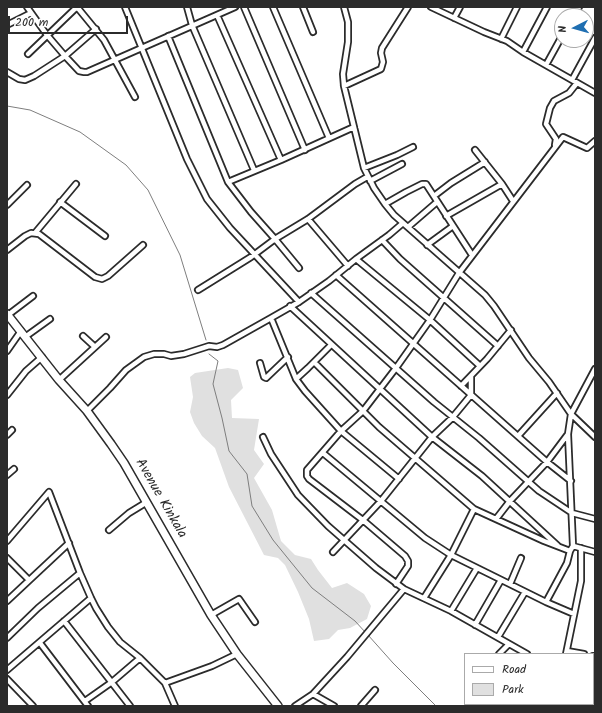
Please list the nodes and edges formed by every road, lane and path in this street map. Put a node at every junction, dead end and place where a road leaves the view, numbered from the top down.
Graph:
1 (77, 7) edge
2 (125, 7) edge
3 (187, 7) edge
4 (235, 7) edge
5 (244, 7) edge
6 (273, 7) edge
7 (303, 7) edge
8 (344, 7) edge
9 (408, 7) edge
10 (431, 7) edge
11 (460, 7) edge
12 (517, 7) edge
13 (547, 7) edge
14 (30, 9) edge
15 (217, 15) junction
16 (454, 18) junction
17 (7, 25) edge
18 (192, 25) junction
19 (96, 30) junction
20 (313, 32) dead end
21 (47, 35) junction
22 (168, 36) junction
23 (595, 38) edge
24 (501, 39) junction
25 (142, 47) junction
26 (555, 48) edge
27 (522, 52) junction
28 (28, 54) dead end
29 (65, 56) junction
30 (115, 59) junction
31 (546, 65) junction
32 (7, 72) edge
33 (572, 80) junction
34 (577, 83) junction
35 (344, 86) junction
36 (595, 93) edge
37 (135, 97) dead end
38 (354, 128) junction
39 (329, 138) junction
40 (595, 141) edge
41 (413, 147) dead end
42 (554, 149) junction
43 (305, 150) junction
44 (475, 150) dead end
45 (281, 160) junction
46 (485, 162) junction
47 (402, 164) dead end
48 (364, 168) junction
49 (254, 170) junction
50 (369, 179) junction
51 (228, 182) junction
52 (76, 184) dead end
53 (502, 184) junction
54 (27, 185) dead end
55 (434, 196) junction
56 (513, 201) junction
57 (60, 202) junction
58 (437, 202) junction
59 (385, 204) junction
60 (7, 205) edge
61 (446, 216) junction
62 (308, 219) junction
63 (403, 223) junction
64 (453, 226) junction
65 (408, 227) junction
66 (35, 233) junction
67 (105, 236) dead end
68 (275, 239) junction
69 (382, 240) junction
70 (143, 245) dead end
71 (427, 245) junction
72 (7, 250) edge
73 (254, 255) junction
74 (472, 255) junction
75 (356, 259) junction
76 (348, 266) junction
77 (299, 268) dead end
78 (459, 273) junction
79 (336, 275) junction
80 (198, 290) dead end
81 (311, 293) junction
82 (33, 296) dead end
83 (444, 298) junction
84 (298, 302) junction
85 (290, 306) junction
86 (8, 318) edge
87 (271, 318) junction
88 (50, 319) dead end
89 (430, 320) junction
90 (511, 330) junction
91 (23, 334) junction
92 (83, 336) dead end
93 (106, 337) dead end
94 (413, 344) junction
95 (331, 345) junction
96 (498, 346) junction
97 (95, 347) junction
98 (7, 351) edge
99 (42, 358) junction
100 (288, 358) junction
101 (314, 362) junction
102 (260, 363) dead end
103 (480, 366) junction
104 (396, 368) junction
105 (595, 369) edge
106 (471, 376) junction
107 (296, 379) junction
108 (59, 380) junction
109 (461, 386) junction
110 (380, 389) junction
111 (557, 393) junction
112 (471, 395) junction
113 (7, 396) edge
114 (87, 411) junction
115 (363, 411) junction
116 (571, 414) junction
117 (452, 418) junction
118 (12, 430) dead end
119 (341, 431) junction
120 (568, 434) junction
121 (7, 435) edge
122 (518, 436) junction
123 (262, 437) dead end
124 (432, 437) junction
125 (595, 437) edge
126 (323, 453) junction
127 (415, 459) junction
128 (547, 462) junction
129 (14, 469) dead end
130 (7, 475) edge
131 (399, 479) junction
132 (571, 481) junction
133 (527, 482) junction
134 (381, 501) junction
135 (510, 501) junction
136 (147, 502) junction
137 (474, 509) junction
138 (572, 513) junction
139 (496, 519) junction
140 (595, 520) edge
141 (364, 521) junction
142 (109, 530) dead end
143 (344, 540) junction
144 (7, 541) edge
145 (69, 543) junction
146 (558, 546) junction
147 (573, 546) junction
148 (581, 548) junction
149 (570, 551) junction
150 (333, 552) dead end
151 (595, 552) edge
152 (451, 555) junction
153 (7, 558) edge
154 (521, 558) dead end
155 (477, 568) junction
156 (80, 573) junction
157 (29, 580) junction
158 (501, 580) junction
159 (396, 584) junction
160 (510, 584) junction
161 (404, 589) junction
162 (525, 592) junction
163 (91, 598) junction
164 (424, 598) junction
165 (7, 601) edge
166 (546, 602) junction
167 (451, 611) junction
168 (574, 614) junction
169 (211, 615) junction
170 (64, 621) junction
171 (255, 622) dead end
172 (475, 625) junction
173 (498, 637) junction
174 (7, 638) edge
175 (40, 643) junction
176 (509, 644) junction
177 (566, 652) edge
178 (500, 653) edge
179 (525, 653) edge
180 (237, 654) junction
181 (140, 658) junction
182 (7, 670) edge
183 (7, 679) edge
184 (112, 682) junction
185 (164, 683) junction
186 (375, 690) dead end
187 (313, 694) junction
188 (85, 701) junction
189 (33, 706) edge
190 (88, 706) edge
191 (130, 706) edge
192 (175, 706) edge
193 (276, 706) edge
194 (295, 706) edge
195 (334, 706) edge
196 (361, 706) edge

1 - 19 street
1 - 21 street
2 - 25 street
3 - 18 street
4 - 15 street
5 - 43 street
6 - 39 street
7 - 20 street
8 - 35 street
9 - 35 street
10 - 16 street
11 - 16 street
12 - 24 street
13 - 27 street
14 - 17 street
14 - 21 street
15 - 18 street
15 - 45 street
16 - 24 street
18 - 22 street
18 - 49 street
19 - 29 street
19 - 30 street
21 - 28 street
21 - 29 street
22 - 25 street
22 - 51 street
23 - 33 street
24 - 27 street
25 - 30 street
25 - 73 street
26 - 31 street
27 - 31 street
29 - 30 street
29 - 32 street
30 - 37 street
31 - 33 street
33 - 34 street
34 - 36 street
34 - 42 street
35 - 38 street
38 - 39 street
38 - 48 street
39 - 43 street
40 - 42 street
41 - 48 street
42 - 56 street
43 - 45 street
44 - 46 street
45 - 49 street
46 - 53 street
46 - 55 street
47 - 50 street
48 - 50 street
49 - 51 street
50 - 59 street
50 - 62 street
51 - 68 street
52 - 57 street
53 - 56 street
53 - 61 street
54 - 60 street
55 - 58 street
55 - 59 street
56 - 74 street
57 - 66 street
57 - 67 street
58 - 61 street
58 - 65 street
59 - 63 street
61 - 64 street
62 - 68 street
62 - 76 street
63 - 65 street
63 - 69 street
64 - 71 street
64 - 74 street
65 - 71 street
66 - 70 street
66 - 72 street
68 - 73 street
68 - 77 street
69 - 75 street
69 - 83 street
71 - 78 street
73 - 80 street
73 - 84 street
74 - 78 street
75 - 76 street
75 - 89 street
76 - 79 street
78 - 83 street
78 - 90 street
79 - 81 street
79 - 94 street
81 - 84 street
81 - 104 street
82 - 86 street
83 - 89 street
83 - 96 street
84 - 85 street
85 - 87 street
85 - 95 street
86 - 91 main road, Avenue Kinkala
87 - 100 street
87 - 114 street
88 - 91 street
89 - 94 street
89 - 103 street
90 - 96 street
90 - 111 street
91 - 98 street
91 - 99 main road, Avenue Kinkala
92 - 97 street
93 - 97 street
94 - 104 street
94 - 109 street
95 - 101 street
95 - 110 street
96 - 103 street
97 - 108 street
99 - 108 main road, Avenue Kinkala
99 - 113 street
100 - 102 street
100 - 107 street
101 - 107 street
101 - 115 street
103 - 106 street
104 - 110 street
104 - 117 street
105 - 116 street
106 - 109 street
106 - 112 street
107 - 119 street
108 - 114 main road, Avenue Kinkala
109 - 112 street
110 - 115 street
110 - 124 street
111 - 116 street
111 - 122 street
112 - 117 street
112 - 122 street
114 - 136 main road, Avenue Kinkala
115 - 119 street
115 - 127 street
116 - 120 street
116 - 125 street
117 - 124 street
117 - 133 street
118 - 121 street
119 - 126 street
119 - 131 street
120 - 128 street
120 - 132 street
122 - 128 street
123 - 143 street
124 - 127 street
124 - 135 street
126 - 134 street
126 - 141 street
127 - 131 street
127 - 137 street
128 - 132 street
128 - 133 street
129 - 130 street
131 - 134 street
132 - 138 street
133 - 135 street
133 - 138 street
134 - 141 street
134 - 152 street
135 - 139 street
135 - 146 street
136 - 142 street
136 - 169 main road, Avenue Kinkala
137 - 139 street
137 - 152 street
138 - 140 street
138 - 147 street
139 - 146 street
141 - 143 street
141 - 159 street
143 - 150 street
143 - 159 street
144 - 145 street
145 - 156 street
145 - 157 street
146 - 149 street
147 - 148 street
147 - 149 street
148 - 151 street
148 - 168 street
149 - 166 street
152 - 155 street
152 - 164 street
153 - 157 street
154 - 160 street
155 - 158 street
155 - 167 street
156 - 163 street
156 - 174 street
157 - 165 street
158 - 160 street
158 - 172 street
159 - 161 street
160 - 162 street
161 - 164 street
161 - 187 street
162 - 166 street
162 - 173 street
163 - 170 street
163 - 181 street
164 - 167 street
166 - 168 street
167 - 172 street
168 - 177 street
169 - 171 street
169 - 180 main road, Avenue Kinkala
170 - 175 street
170 - 184 street
172 - 173 street
173 - 176 street
175 - 182 street
175 - 188 street
176 - 178 street
176 - 179 street
180 - 185 street
180 - 193 main road, Avenue Kinkala
181 - 184 street
181 - 185 street
183 - 189 street
184 - 188 street
184 - 191 street
185 - 192 street
186 - 196 street
187 - 194 street
187 - 195 street
188 - 190 street

